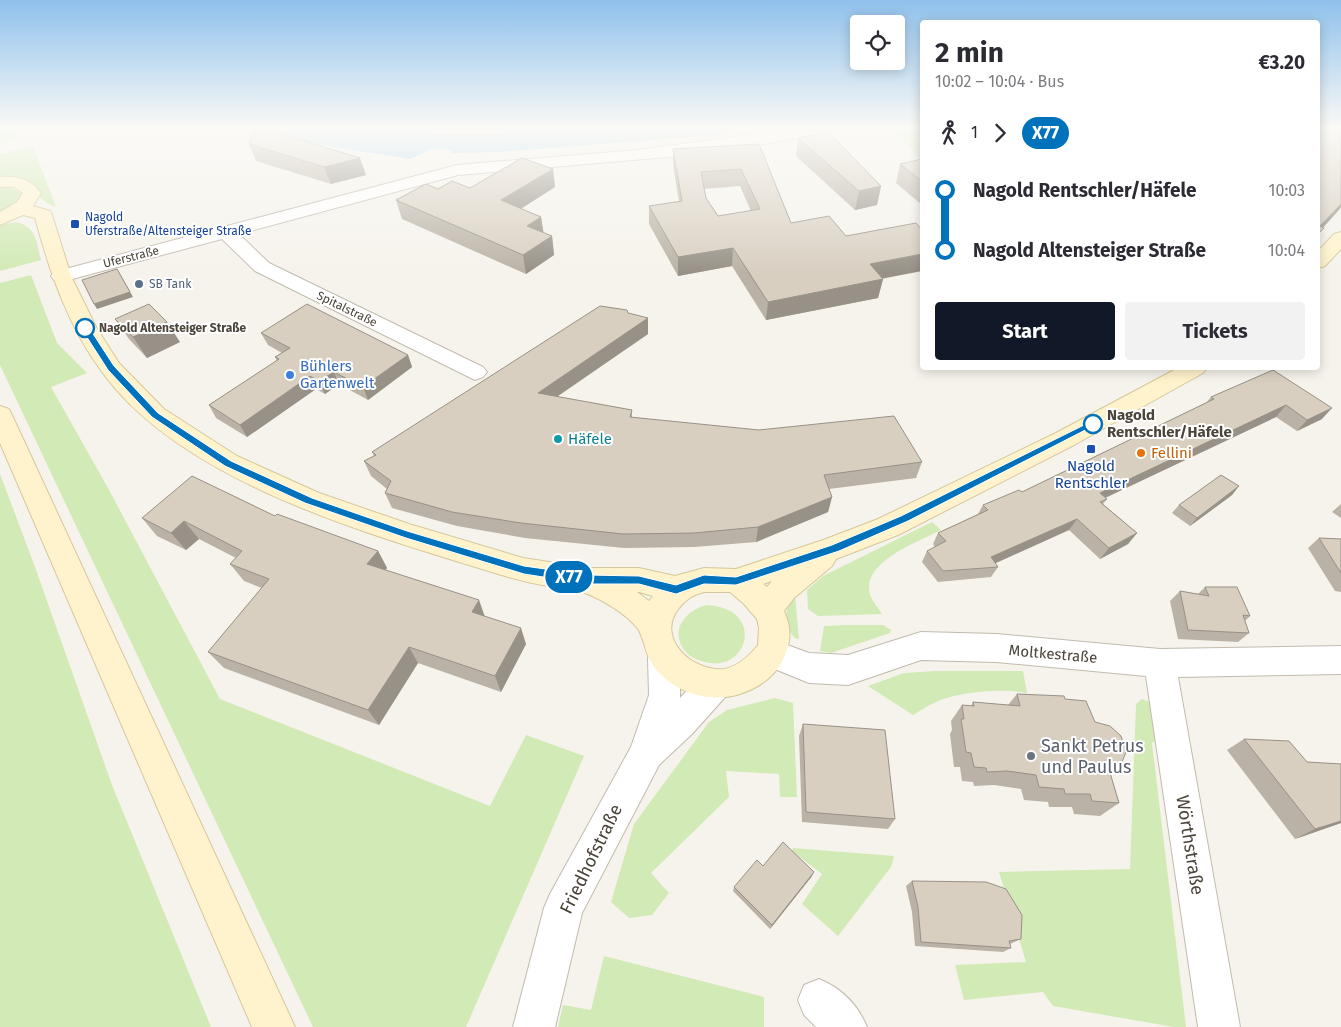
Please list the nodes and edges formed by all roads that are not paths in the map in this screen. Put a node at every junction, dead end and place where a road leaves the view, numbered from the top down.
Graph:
1 (432, 177) edge
2 (0, 182) edge
3 (21, 208) junction
4 (0, 219) edge
5 (228, 233) junction
6 (1341, 238) edge
7 (1320, 260) edge
8 (61, 276) junction
9 (1191, 370) edge
10 (475, 372) dead end
11 (0, 415) edge
12 (835, 548) junction
13 (588, 580) junction
14 (736, 581) junction
15 (676, 589) junction
16 (768, 609) junction
17 (655, 626) junction
18 (771, 652) junction
19 (664, 658) junction
20 (1341, 660) edge
21 (1160, 663) junction
22 (715, 684) junction
23 (646, 754) junction
24 (274, 1027) edge
25 (534, 1027) edge
26 (1219, 1027) edge

1 - 5 street, Uferstraße
2 - 3 street
3 - 4 street
3 - 8 street
5 - 8 street, Uferstraße
5 - 10 street, Spitalstraße
6 - 7 street
8 - 13 street
9 - 12 street
11 - 24 street
12 - 14 street
12 - 16 street
13 - 15 street
13 - 17 street
14 - 15 street
14 - 16 street
15 - 17 street
16 - 18 street
17 - 19 street
18 - 21 street, Moltkestraße
18 - 22 street
19 - 22 street
19 - 23 street, Friedhofstraße
20 - 21 street, Moltkestraße
21 - 26 street, Wörthstraße
22 - 23 street, Friedhofstraße
23 - 25 street, Friedhofstraße

